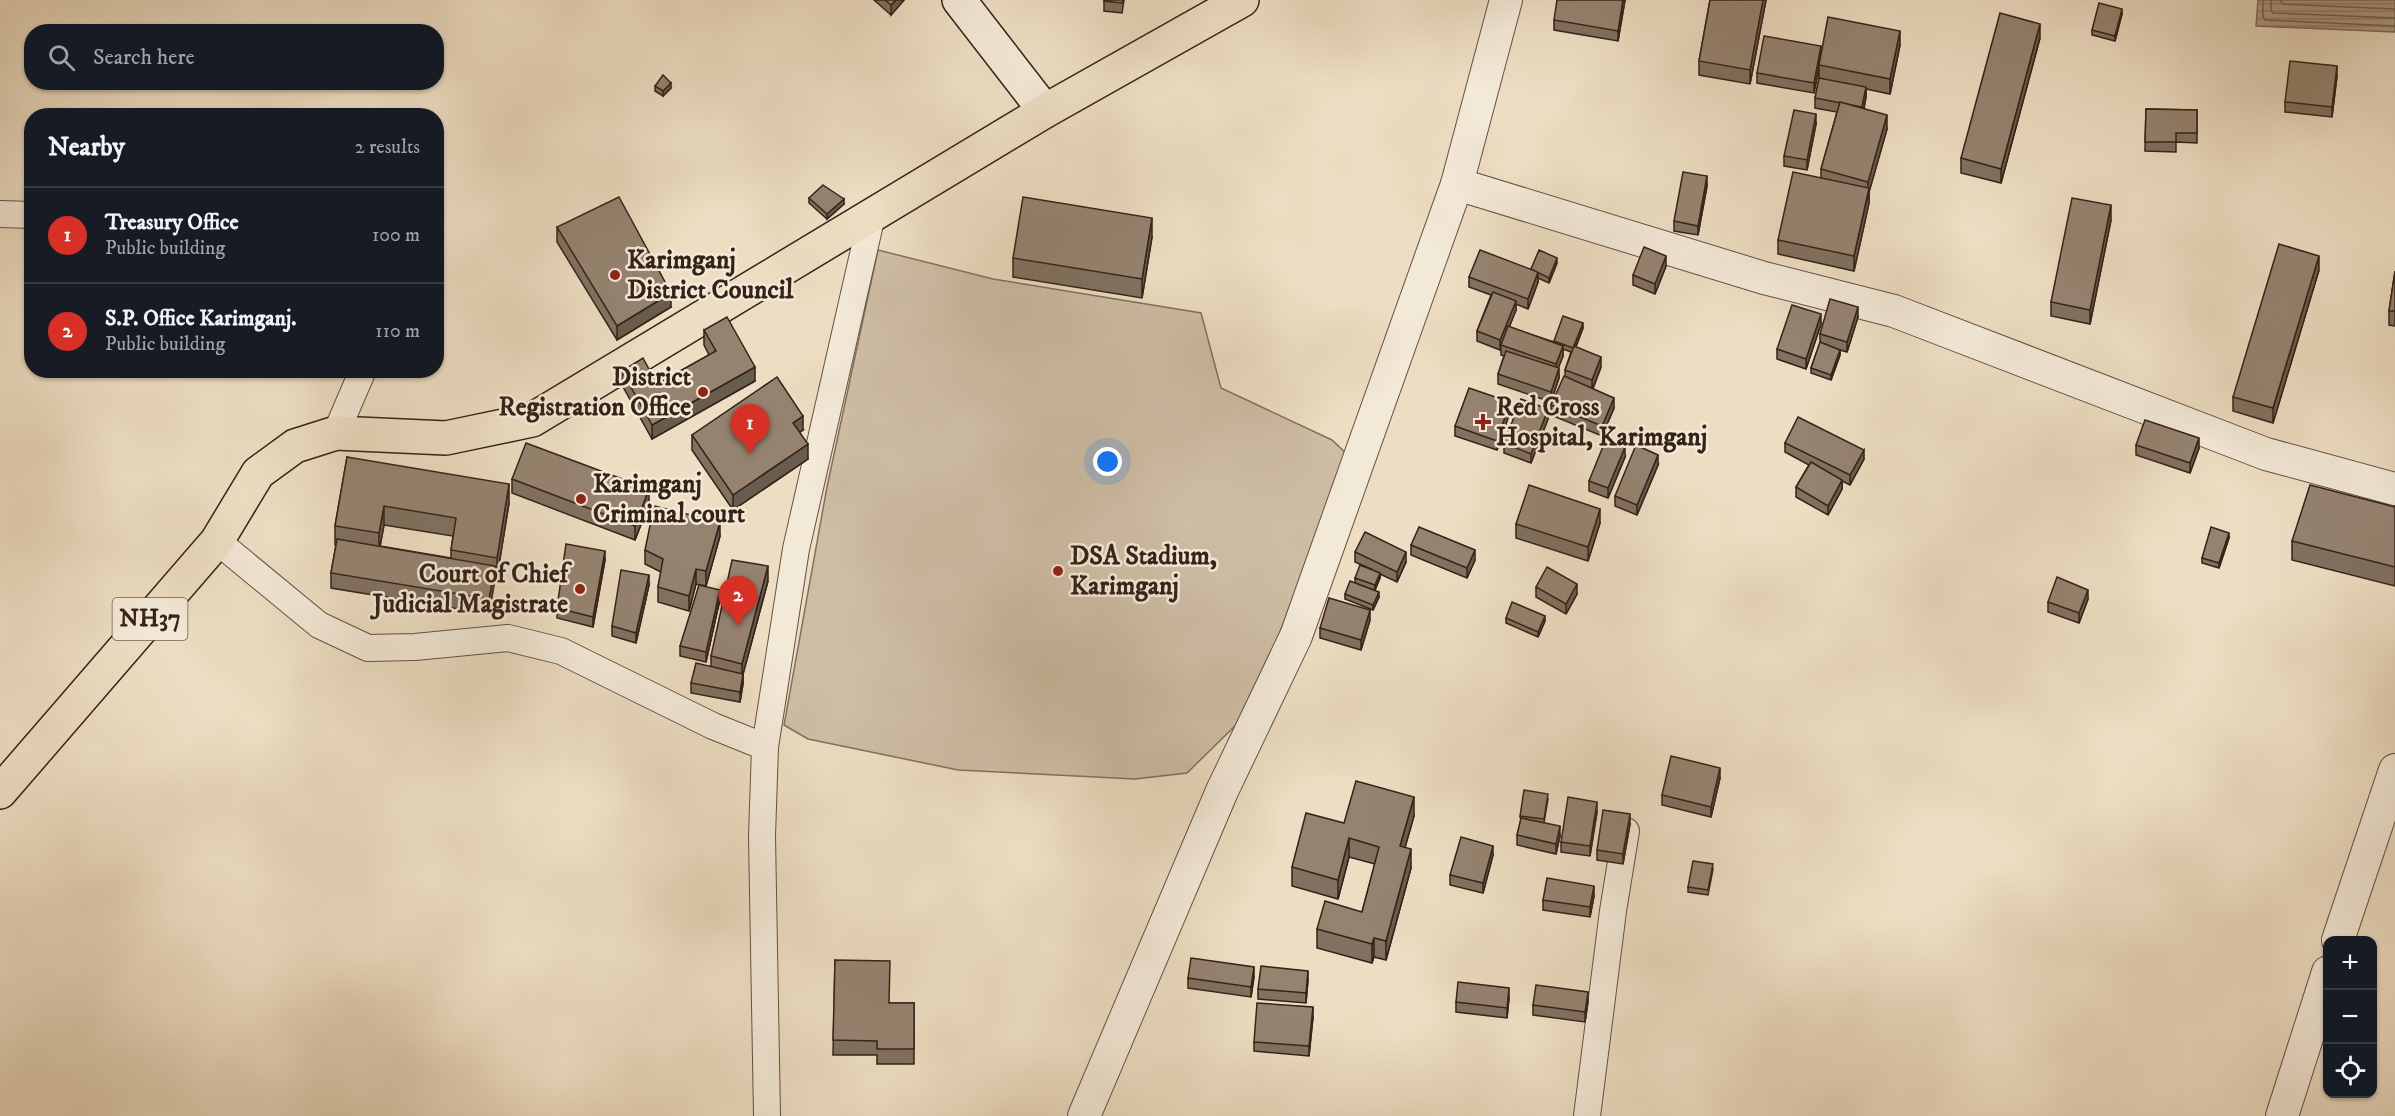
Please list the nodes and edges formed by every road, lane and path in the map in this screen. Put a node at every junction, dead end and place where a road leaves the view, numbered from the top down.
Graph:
1 (959, 0) edge
2 (1242, 0) edge
3 (1506, 0) edge
4 (1046, 111) junction
5 (1457, 184) junction
6 (0, 214) edge
7 (24, 215) edge
8 (872, 215) junction
9 (360, 378) edge
10 (336, 433) junction
11 (2395, 489) edge
12 (217, 541) junction
13 (765, 747) junction
14 (2395, 770) edge
15 (0, 792) edge
16 (1627, 828) edge
17 (2339, 936) edge
18 (2323, 988) edge
19 (767, 1116) edge
20 (1084, 1116) edge
21 (1587, 1116) edge
22 (2282, 1116) edge

1 - 4 main road
2 - 4 highway, NH37
3 - 5 street
4 - 8 highway, NH37
5 - 11 street
5 - 20 street
6 - 7 street
8 - 10 highway, NH37
8 - 13 street
9 - 10 street
10 - 12 highway, NH37
12 - 13 street
12 - 15 highway, NH37
13 - 19 street
14 - 17 street
16 - 21 street
18 - 22 street

